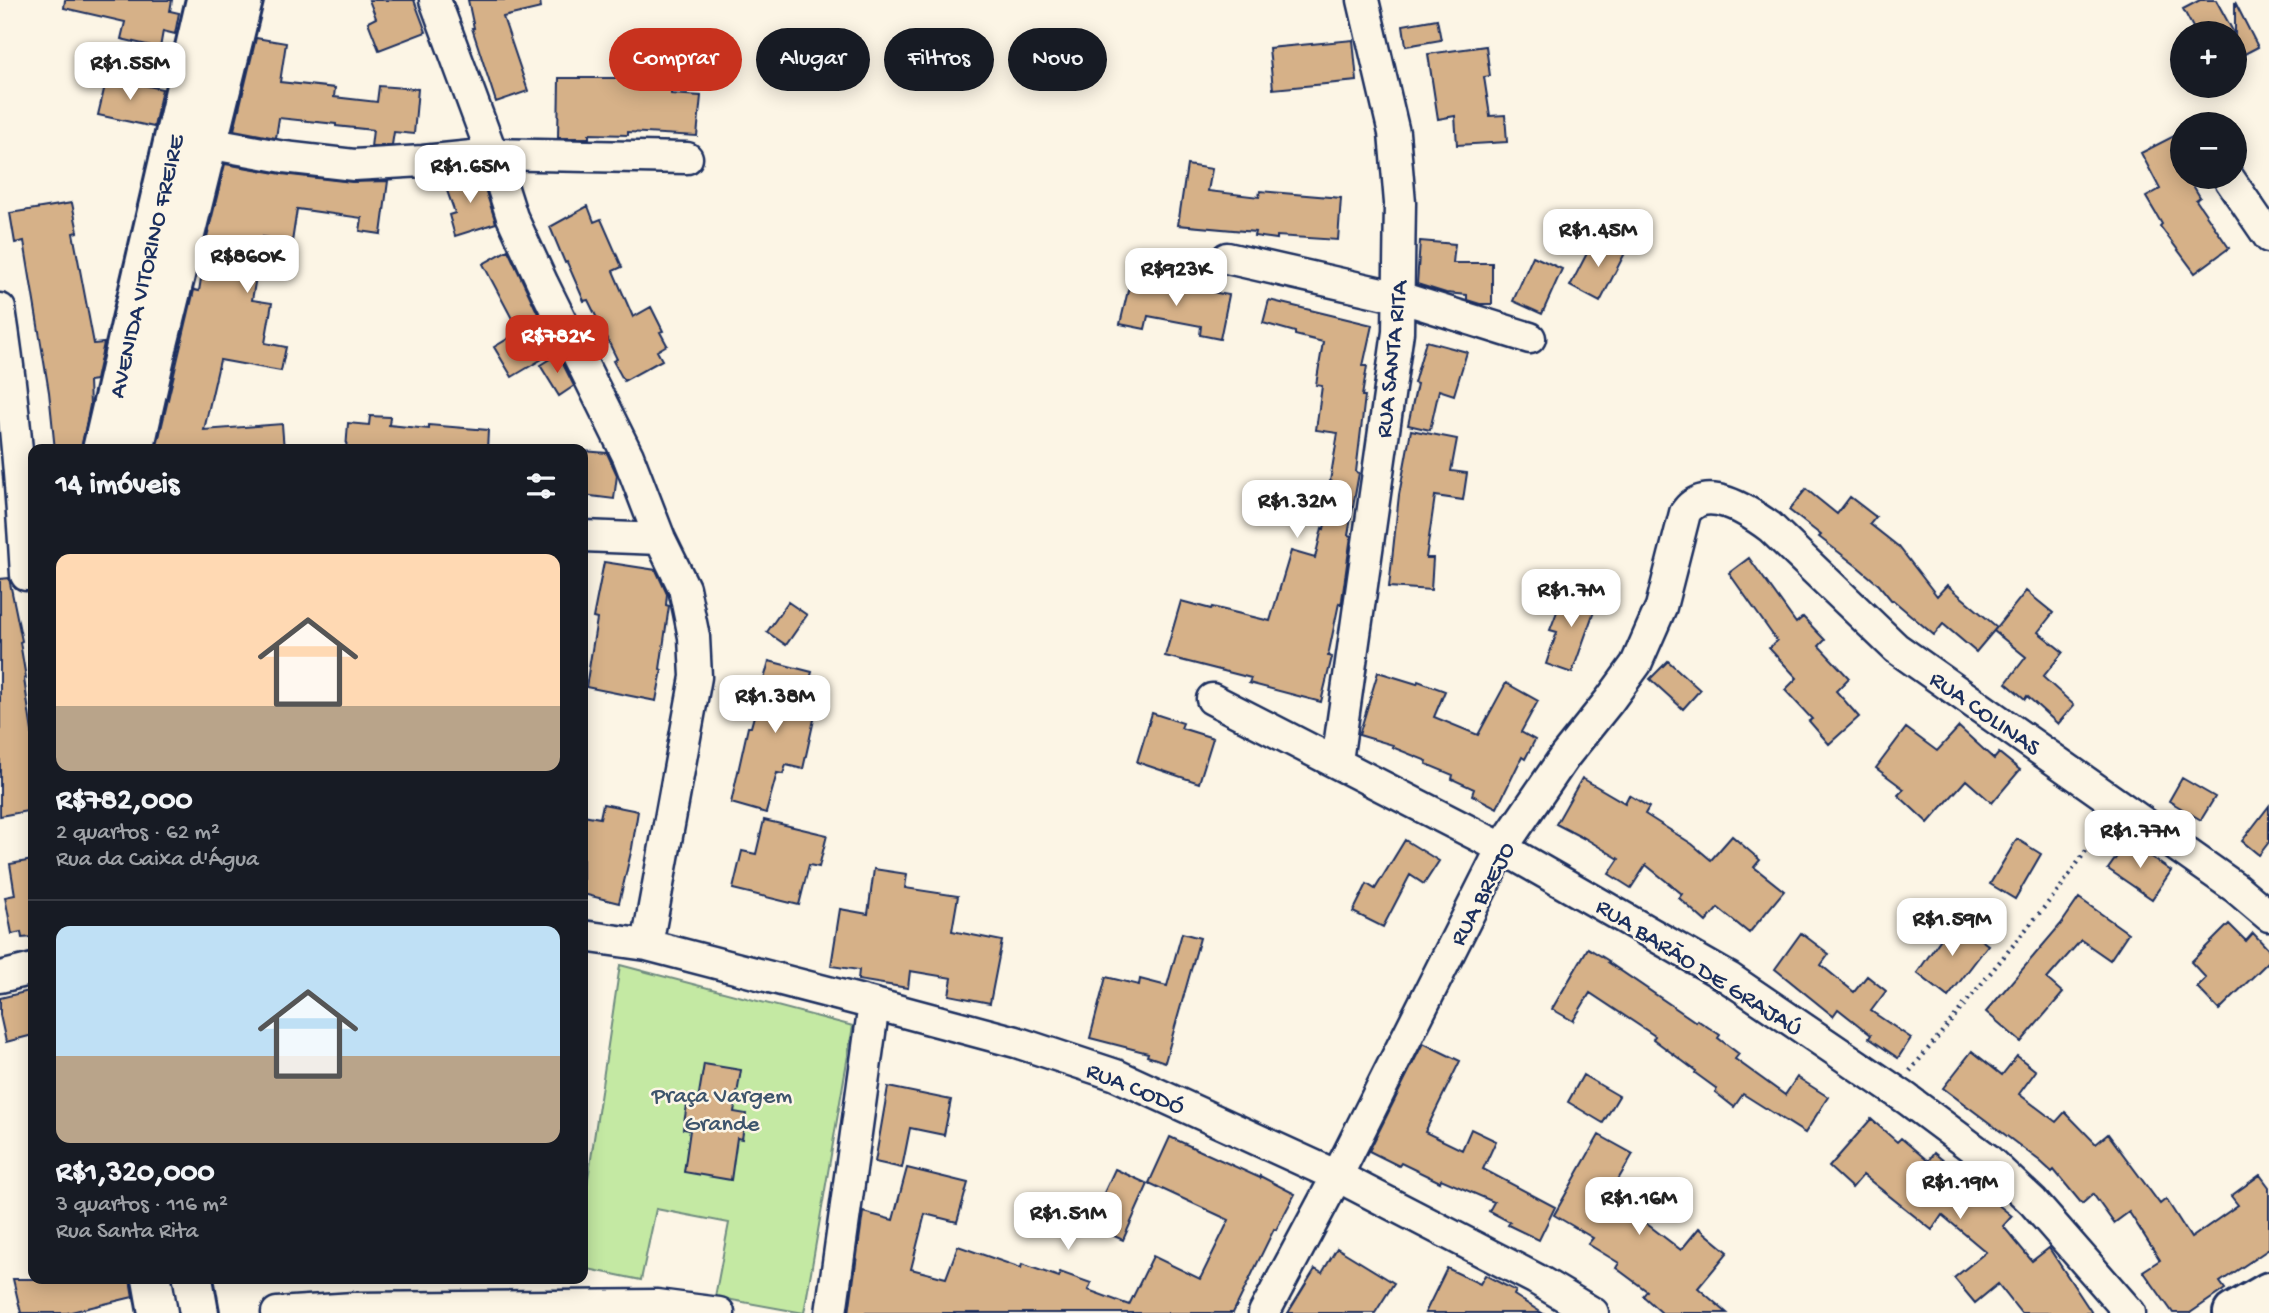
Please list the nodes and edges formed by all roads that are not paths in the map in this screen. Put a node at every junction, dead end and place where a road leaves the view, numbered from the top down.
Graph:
1 (206, 0) edge
2 (243, 0) edge
3 (435, 0) edge
4 (1363, 0) edge
5 (207, 143) junction
6 (492, 154) junction
7 (687, 158) dead end
8 (2236, 189) edge
9 (2269, 237) edge
10 (1227, 258) dead end
11 (1399, 297) junction
12 (0, 309) edge
13 (1530, 338) dead end
14 (103, 444) edge
15 (135, 444) edge
16 (1714, 499) joint
17 (588, 536) edge
18 (660, 539) junction
19 (20, 576) edge
20 (1212, 699) dead end
21 (1337, 761) junction
22 (1502, 848) junction
23 (2269, 916) edge
24 (588, 937) edge
25 (646, 945) junction
26 (28, 970) edge
27 (0, 976) edge
28 (874, 1004) junction
29 (1337, 1176) junction
30 (153, 1284) edge
31 (194, 1284) edge
32 (2269, 1292) edge
33 (691, 1311) edge
34 (158, 1313) edge
35 (199, 1313) edge
36 (277, 1313) edge
37 (831, 1313) edge
38 (1264, 1313) edge
39 (1593, 1313) edge
40 (2130, 1313) edge
41 (2233, 1313) edge

1 - 14 street, AVENIDA VITORINO FREIRE
2 - 5 street, AVENIDA VITORINO FREIRE
3 - 6 street
4 - 11 street, RUA SANTA RITA
5 - 6 street
5 - 15 street, AVENIDA VITORINO FREIRE
6 - 7 street
6 - 18 street
8 - 9 street
10 - 11 street
11 - 13 street
11 - 21 street, RUA SANTA RITA
12 - 19 street
16 - 22 street, RUA BREJO
16 - 23 street, RUA COLINAS
17 - 18 street
18 - 25 street
20 - 21 street, RUA BARÃO DE GRAJAÚ
21 - 22 street, RUA BARÃO DE GRAJAÚ
22 - 29 street, RUA BREJO
22 - 40 street, RUA BARÃO DE GRAJAÚ
24 - 25 street, RUA CODÓ
25 - 28 street, RUA CODÓ
26 - 27 street
28 - 29 street, RUA CODÓ
28 - 37 street
29 - 38 street, RUA BREJO
29 - 39 street, RUA CODÓ
30 - 34 street
31 - 35 street
32 - 41 street
33 - 36 street

